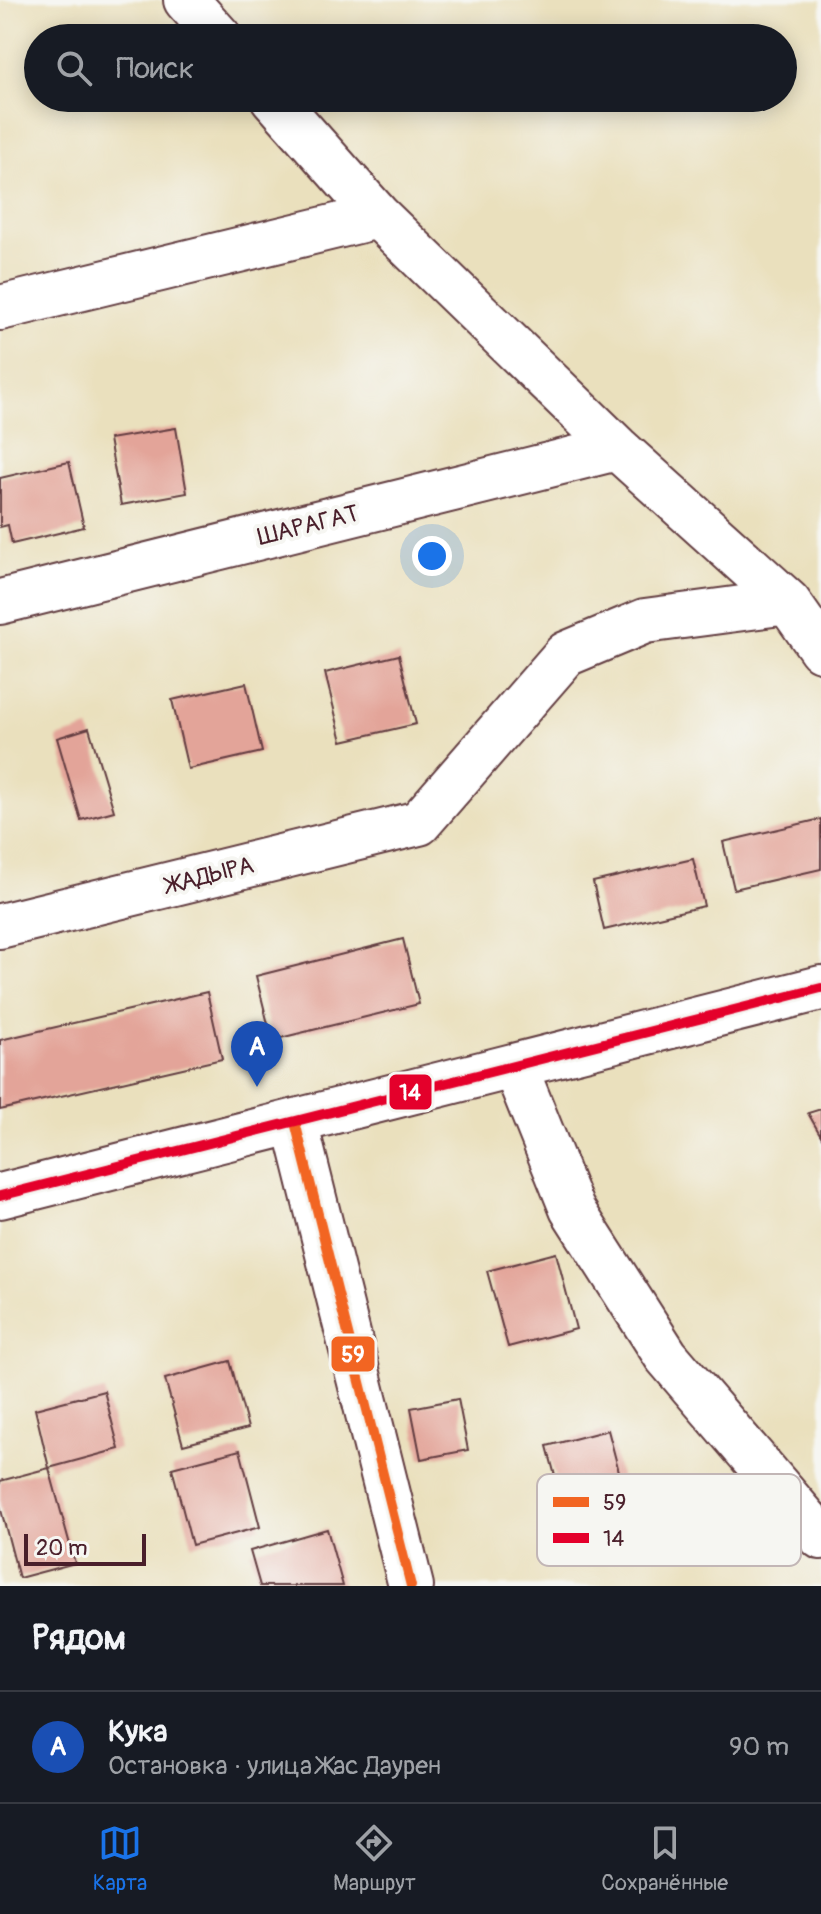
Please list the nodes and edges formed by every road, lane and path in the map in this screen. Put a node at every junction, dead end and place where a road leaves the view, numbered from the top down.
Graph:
1 (186, 0) edge
2 (207, 24) edge
3 (285, 112) edge
4 (378, 216) junction
5 (0, 308) edge
6 (617, 448) junction
7 (0, 602) edge
8 (788, 602) junction
9 (821, 649) edge
10 (0, 926) edge
11 (821, 988) edge
12 (515, 1067) junction
13 (295, 1122) junction
14 (0, 1196) edge
15 (767, 1474) edge
16 (801, 1514) edge
17 (821, 1537) edge
18 (411, 1586) edge

1 - 2 street
3 - 4 street
4 - 5 street
4 - 6 street
6 - 7 street, ШАРАГАТ
6 - 8 street
8 - 9 street
8 - 10 street, ЖАДЫРА
11 - 12 street
12 - 13 street
12 - 15 street
13 - 14 street
13 - 18 street
16 - 17 street

